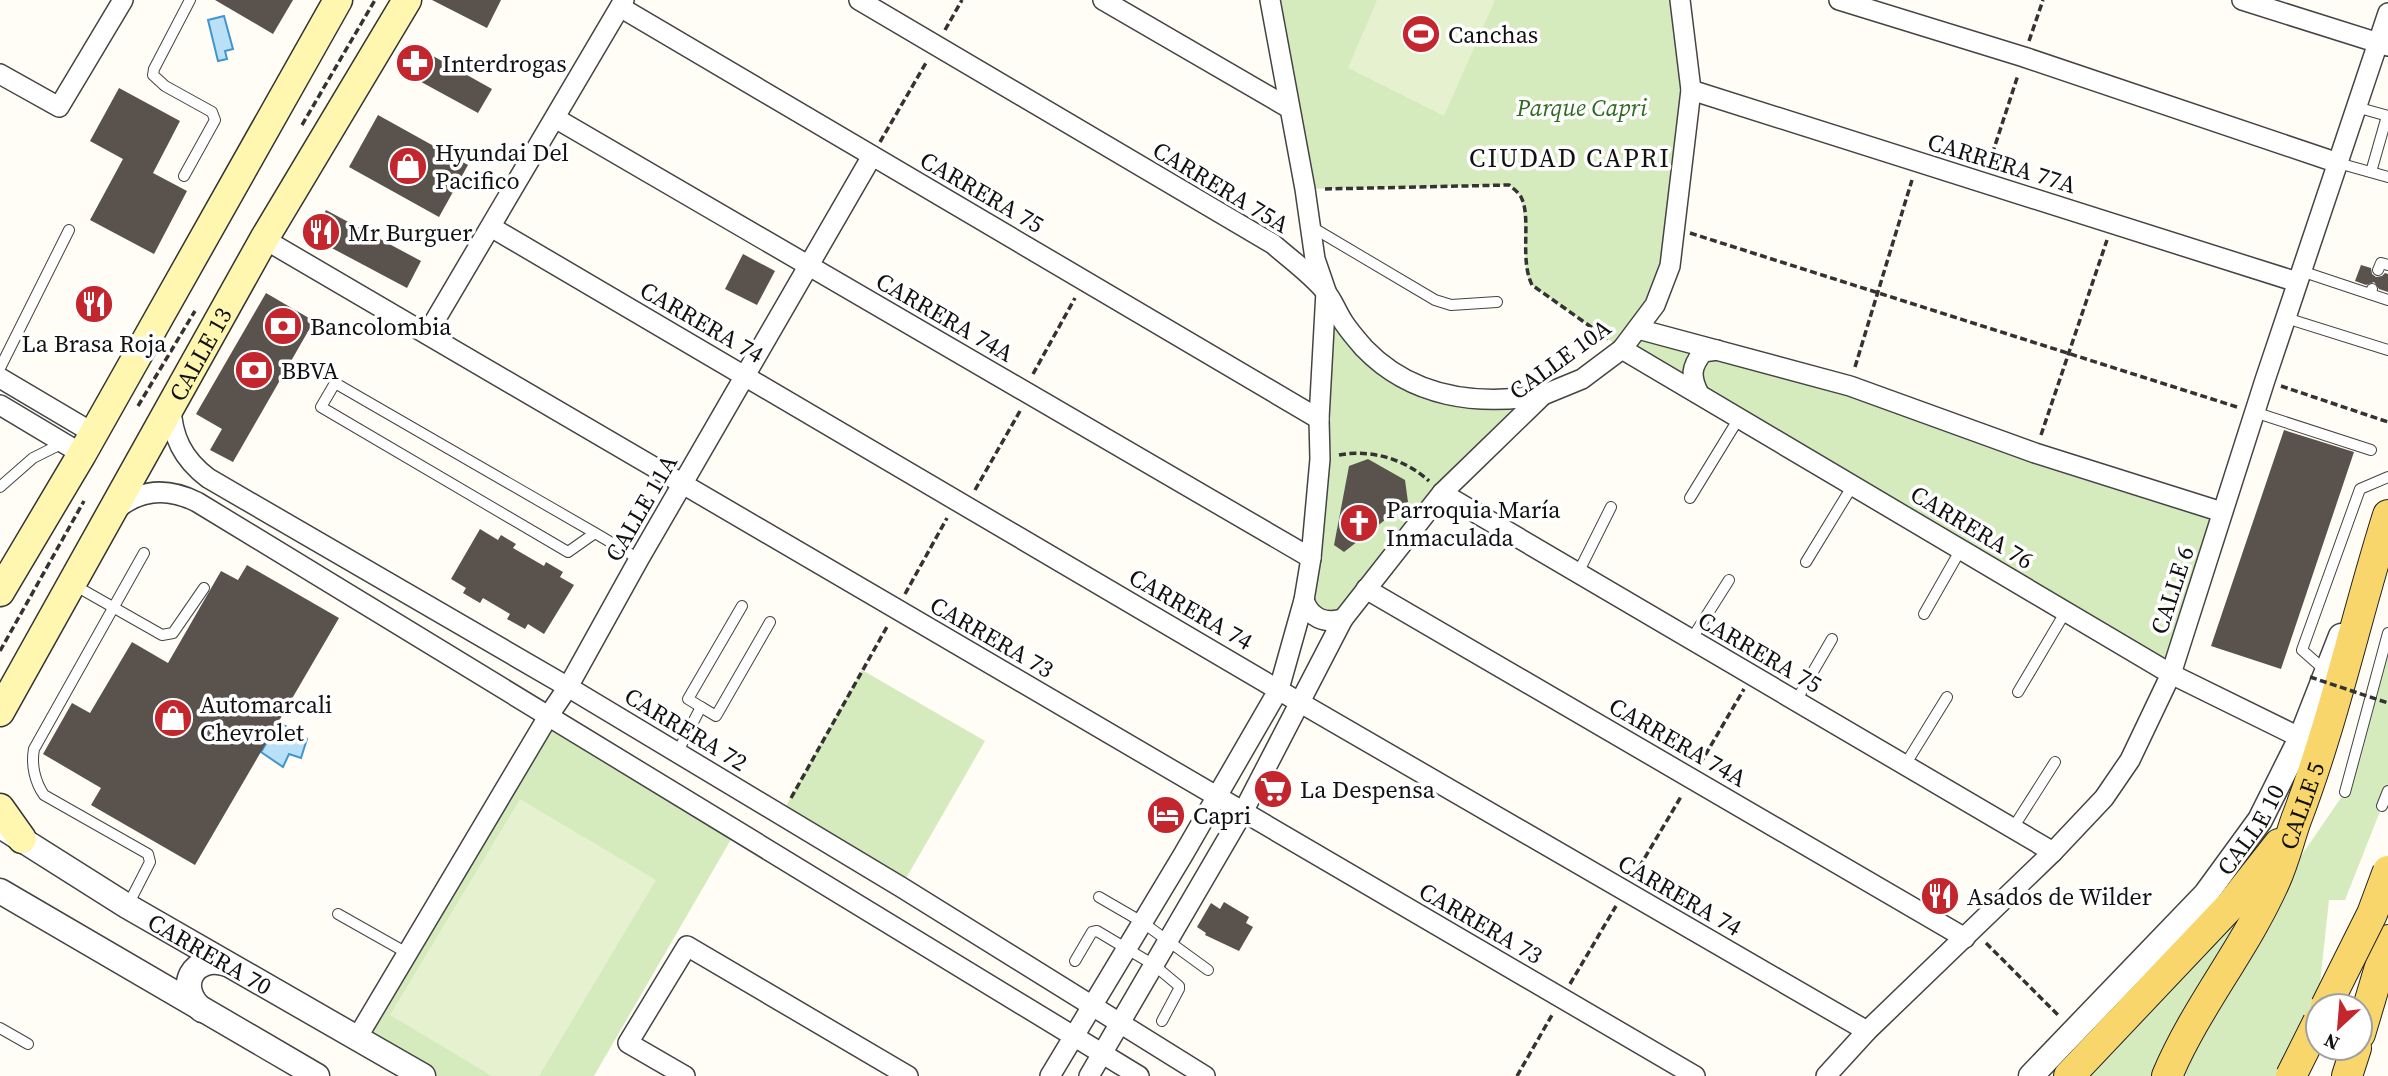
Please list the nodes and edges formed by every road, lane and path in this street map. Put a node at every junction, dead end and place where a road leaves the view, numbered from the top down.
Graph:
1 (123, 0) edge
2 (190, 0) edge
3 (338, 0) edge
4 (407, 0) edge
5 (859, 0) edge
6 (962, 0) edge
7 (1103, 0) edge
8 (1270, 0) edge
9 (1680, 0) edge
10 (1839, 0) edge
11 (2043, 0) edge
12 (2242, 0) edge
13 (622, 3) edge
14 (2388, 13) edge
15 (2383, 44) edge
16 (935, 47) junction
17 (2024, 57) junction
18 (0, 74) edge
19 (1691, 90) junction
20 (2356, 107) junction
21 (1289, 108) junction
22 (2388, 116) edge
23 (555, 118) junction
24 (872, 156) junction
25 (1918, 162) junction
26 (2338, 163) junction
27 (2371, 172) junction
28 (184, 176) dead end
29 (2388, 177) edge
30 (1983, 183) junction
31 (1305, 189) junction
32 (2112, 223) junction
33 (1311, 226) junction
34 (491, 227) junction
35 (1675, 229) junction
36 (69, 230) dead end
37 (264, 239) junction
38 (2388, 265) edge
39 (809, 266) junction
40 (2378, 270) dead end
41 (2299, 277) junction
42 (1085, 281) junction
43 (1326, 291) junction
44 (1876, 292) junction
45 (2388, 300) edge
46 (1497, 302) dead end
47 (2286, 318) junction
48 (1638, 329) junction
49 (427, 334) junction
50 (1622, 349) junction
51 (2388, 350) edge
52 (1717, 351) junction
53 (2068, 353) junction
54 (0, 368) edge
55 (745, 376) junction
56 (0, 378) edge
57 (2264, 380) junction
58 (1850, 386) junction
59 (1027, 393) junction
60 (1699, 394) junction
61 (1543, 395) junction
62 (0, 405) edge
63 (171, 406) junction
64 (2254, 412) junction
65 (1739, 417) junction
66 (1319, 419) junction
67 (2388, 422) edge
68 (80, 443) junction
69 (2371, 450) dead end
70 (2035, 453) junction
71 (1320, 459) junction
72 (2388, 477) edge
73 (683, 484) junction
74 (1853, 485) junction
75 (0, 487) edge
76 (1442, 493) junction
77 (87, 495) dead end
78 (1690, 498) dead end
79 (961, 503) junction
80 (1611, 507) dead end
81 (2222, 512) junction
82 (107, 520) junction
83 (2386, 521) edge
84 (595, 533) junction
85 (1961, 548) junction
86 (144, 553) dead end
87 (631, 554) junction
88 (1311, 558) junction
89 (1806, 562) dead end
90 (1578, 573) junction
91 (1728, 580) dead end
92 (70, 583) junction
93 (204, 588) dead end
94 (1366, 589) junction
95 (0, 592) edge
96 (1304, 600) junction
97 (742, 606) dead end
98 (114, 608) junction
99 (897, 609) junction
100 (2066, 611) junction
101 (1924, 614) dead end
102 (1342, 619) junction
103 (770, 622) dead end
104 (2388, 633) edge
105 (1691, 639) junction
106 (1832, 639) dead end
107 (0, 651) edge
108 (2171, 674) junction
109 (2318, 674) junction
110 (1752, 676) junction
111 (568, 687) junction
112 (1279, 690) junction
113 (2018, 692) dead end
114 (1947, 697) dead end
115 (1796, 701) junction
116 (1299, 702) junction
117 (2388, 703) edge
118 (701, 707) junction
119 (0, 712) edge
120 (549, 715) junction
121 (2301, 738) junction
122 (677, 753) junction
123 (2055, 762) dead end
124 (1905, 765) junction
125 (1691, 779) junction
126 (2388, 791) edge
127 (2345, 792) dead end
128 (1217, 797) junction
129 (2382, 806) dead end
130 (0, 808) edge
131 (1243, 812) junction
132 (781, 815) junction
133 (2296, 821) junction
134 (2013, 828) junction
135 (11, 833) edge
136 (2053, 852) junction
137 (2388, 871) edge
138 (0, 891) edge
139 (1625, 891) junction
140 (1099, 897) dead end
141 (127, 906) junction
142 (338, 914) dead end
143 (1142, 922) junction
144 (1969, 934) junction
145 (2388, 940) edge
146 (1168, 942) junction
147 (1126, 948) junction
148 (407, 953) junction
149 (1075, 961) dead end
150 (227, 964) junction
151 (1154, 965) junction
152 (1208, 970) dead end
153 (2333, 992) edge
154 (2373, 992) edge
155 (1562, 998) junction
156 (1091, 1007) junction
157 (202, 1010) junction
158 (1162, 1021) dead end
159 (1119, 1024) junction
160 (0, 1028) edge
161 (1867, 1031) junction
162 (2073, 1031) junction
163 (1073, 1037) junction
164 (357, 1038) junction
165 (28, 1044) dead end
166 (2304, 1050) edge
167 (1102, 1054) junction
168 (317, 1076) edge
169 (423, 1076) edge
170 (685, 1076) edge
171 (908, 1076) edge
172 (1050, 1076) edge
173 (1089, 1076) edge
174 (1139, 1076) edge
175 (1205, 1076) edge
176 (1517, 1076) edge
177 (1695, 1076) edge
178 (1826, 1076) edge
179 (2031, 1076) edge
180 (2069, 1076) edge
181 (2167, 1076) edge
182 (2291, 1076) edge

1 - 18 street
2 - 28 lane
3 - 68 main road
4 - 37 main road, CALLE 13
5 - 16 street, CARRERA 75A
6 - 16 path
7 - 21 street
8 - 21 street
9 - 19 street, CALLE 10A
10 - 17 street
11 - 17 path
12 - 15 street
13 - 23 street
13 - 24 street, CARRERA 75
14 - 15 street, CALLE 6
15 - 20 street, CALLE 6
16 - 24 path
16 - 43 street, CARRERA 75A
17 - 26 street
17 - 30 path
19 - 25 street, CARRERA 77A
19 - 35 street, CALLE 10A
20 - 22 lane
20 - 26 street, CALLE 6
21 - 31 street
22 - 27 lane
23 - 34 street
23 - 39 street, CARRERA 74A
24 - 39 street, CALLE 11A
24 - 42 street, CARRERA 75
25 - 30 street, CARRERA 77A
25 - 44 path
26 - 27 lane
26 - 41 street, CALLE 6
27 - 29 lane
30 - 32 street, CARRERA 77A
31 - 33 street
31 - 50 path
32 - 41 street, CARRERA 77A
32 - 53 path
33 - 43 street
33 - 46 lane
34 - 49 street
34 - 55 street, CARRERA 74
35 - 44 path
35 - 48 street, CALLE 10A
36 - 54 lane
37 - 49 street, CARRERA 73
37 - 63 main road, CALLE 13
38 - 40 lane
39 - 55 street, CALLE 11A
39 - 59 street, CARRERA 74A
41 - 45 lane
41 - 47 street, CALLE 6
42 - 59 path
42 - 66 street, CARRERA 75
43 - 61 street, CARRERA 75A
43 - 66 street
44 - 53 path
44 - 58 path
47 - 51 lane
47 - 57 street, CALLE 6
48 - 50 street, CALLE 10A
48 - 52 street
49 - 73 street, CARRERA 73
50 - 60 street, CARRERA 76
50 - 61 street, CALLE 10A
52 - 58 street
52 - 60 street
53 - 64 path
53 - 70 path
55 - 73 street, CALLE 11A
55 - 79 street, CARRERA 74
56 - 68 street
57 - 64 street, CALLE 6
57 - 67 path
58 - 70 street
59 - 79 path
59 - 88 street, CARRERA 74A
60 - 65 street, CARRERA 76
61 - 76 street, CALLE 10A
62 - 68 street
63 - 82 main road, CALLE 13
63 - 111 street, CARRERA 72
64 - 69 lane
64 - 81 street, CALLE 6
65 - 74 street, CARRERA 76
65 - 78 lane
66 - 71 street
68 - 75 lane
68 - 95 main road
70 - 81 street
71 - 76 path
71 - 88 street
72 - 109 lane
73 - 87 street, CALLE 11A
73 - 99 street, CARRERA 73
74 - 85 street, CARRERA 76
74 - 89 lane
76 - 90 street, CARRERA 75
76 - 94 street, CALLE 10A
77 - 107 path
79 - 99 path
79 - 112 street, CARRERA 74
80 - 90 lane
81 - 108 street, CALLE 6
82 - 92 main road, CALLE 13
82 - 120 street
83 - 109 street, CALLE 10
83 - 133 main road, CALLE 5
84 - 84 lane
84 - 87 lane
85 - 100 street, CARRERA 76
85 - 101 lane
86 - 98 lane
87 - 111 street, CALLE 11A
88 - 96 street
90 - 105 street, CARRERA 75
91 - 105 lane
92 - 98 lane
92 - 119 main road, CALLE 13
93 - 98 lane
94 - 102 street, CALLE 10A
94 - 125 street, CARRERA 74A
96 - 102 street
96 - 112 street
97 - 118 lane
98 - 141 lane
99 - 128 street, CARRERA 73
99 - 132 path
100 - 108 street, CARRERA 76
100 - 113 lane
102 - 116 street, CALLE 10A
103 - 118 lane
104 - 127 lane
105 - 110 street, CARRERA 75
106 - 115 lane
108 - 121 street, CARRERA 76
108 - 136 street, CALLE 6
109 - 117 path, bridge
109 - 121 street, CALLE 10
110 - 115 street, CARRERA 75
110 - 125 path
111 - 120 street, CALLE 11A
111 - 122 street, CARRERA 72
112 - 116 street, CARRERA 74
112 - 128 street
114 - 124 lane
115 - 124 street, CARRERA 75
116 - 131 street, CALLE 10A
116 - 139 street, CARRERA 74
118 - 122 lane
120 - 148 street, CALLE 11A
120 - 163 street
121 - 162 street, CALLE 10
122 - 132 street, CARRERA 72
123 - 134 lane
124 - 134 street, CARRERA 75
125 - 139 path
125 - 144 street, CARRERA 74A
126 - 129 lane
128 - 131 street, CARRERA 73
128 - 143 street
130 - 135 main road
131 - 146 street, CALLE 10A
131 - 155 street, CARRERA 73
132 - 156 street, CARRERA 72
133 - 180 main road, CALLE 10
133 - 181 main road, CALLE 5
134 - 136 street, CARRERA 75
135 - 141 street, CARRERA 70
136 - 144 street, CALLE 6
137 - 153 main road, bridge
138 - 157 street
139 - 155 path
139 - 161 street, CARRERA 74
140 - 143 lane
141 - 150 street, CARRERA 70
142 - 148 lane
143 - 146 lane
143 - 147 street
144 - 161 street, CALLE 6
144 - 162 path
145 - 154 main road
146 - 151 street, CALLE 10A
146 - 152 lane
147 - 149 lane
147 - 151 lane
147 - 156 street
148 - 164 street, CALLE 11A
150 - 157 street
150 - 164 street, CARRERA 70
151 - 158 lane
151 - 159 street, CALLE 10A
155 - 176 path
155 - 177 street, CARRERA 73
156 - 159 street, CARRERA 72
156 - 163 street
157 - 168 street
159 - 167 street, CALLE 10A
159 - 175 street, CARRERA 72
160 - 165 lane
161 - 178 street, CALLE 6
162 - 179 street, CALLE 10
163 - 167 street
163 - 172 street
164 - 169 street, CARRERA 70
166 - 182 main road, bridge
167 - 173 street, CALLE 10A
167 - 174 street
170 - 171 street

